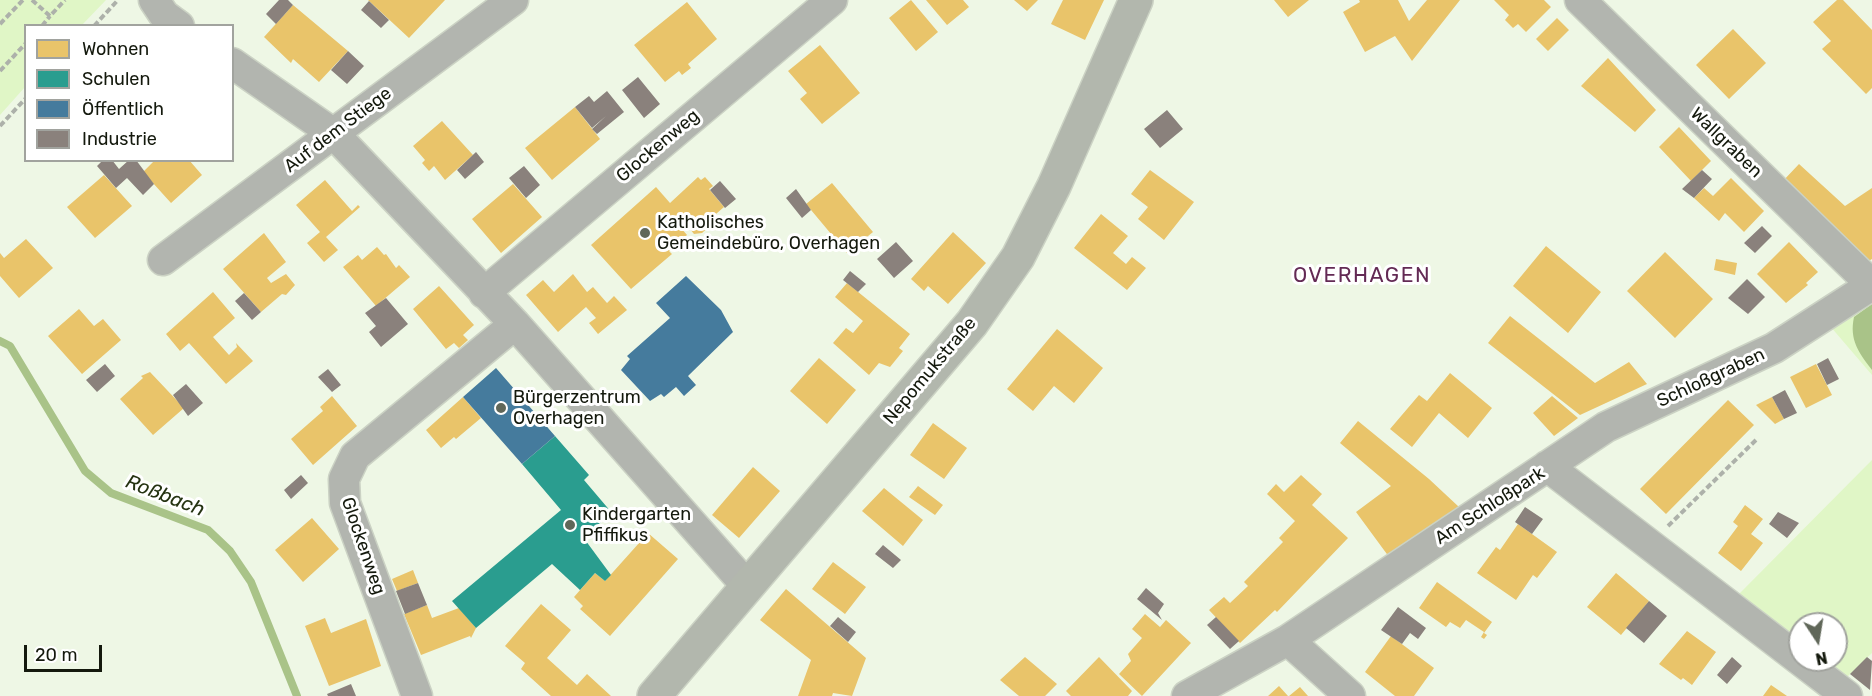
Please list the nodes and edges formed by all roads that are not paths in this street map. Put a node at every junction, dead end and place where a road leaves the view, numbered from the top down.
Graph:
1 (513, 0) edge
2 (832, 0) edge
3 (1136, 0) edge
4 (1580, 0) edge
5 (234, 64) edge
6 (334, 134) junction
7 (163, 260) dead end
8 (1872, 285) edge
9 (484, 292) junction
10 (515, 324) junction
11 (1547, 466) junction
12 (747, 586) junction
13 (1288, 640) junction
14 (1788, 651) edge
15 (1816, 672) edge
16 (417, 696) edge
17 (654, 696) edge
18 (1187, 696) edge
19 (1350, 696) edge
20 (1847, 696) edge

1 - 6 street, Auf dem Stiege
2 - 9 street, Glockenweg
3 - 12 main road, Nepomukstraße
4 - 8 street, Wallgraben
5 - 6 street
6 - 7 street, Auf dem Stiege
6 - 9 street
8 - 11 street, Schloßgraben
9 - 10 street
10 - 12 street
10 - 16 street, Glockenweg
11 - 13 street, Am Schloßpark
11 - 14 street, Am Schloßpark
12 - 17 main road, Nepomukstraße
13 - 18 street, Am Schloßpark
13 - 19 street
15 - 20 street, Am Schloßpark

